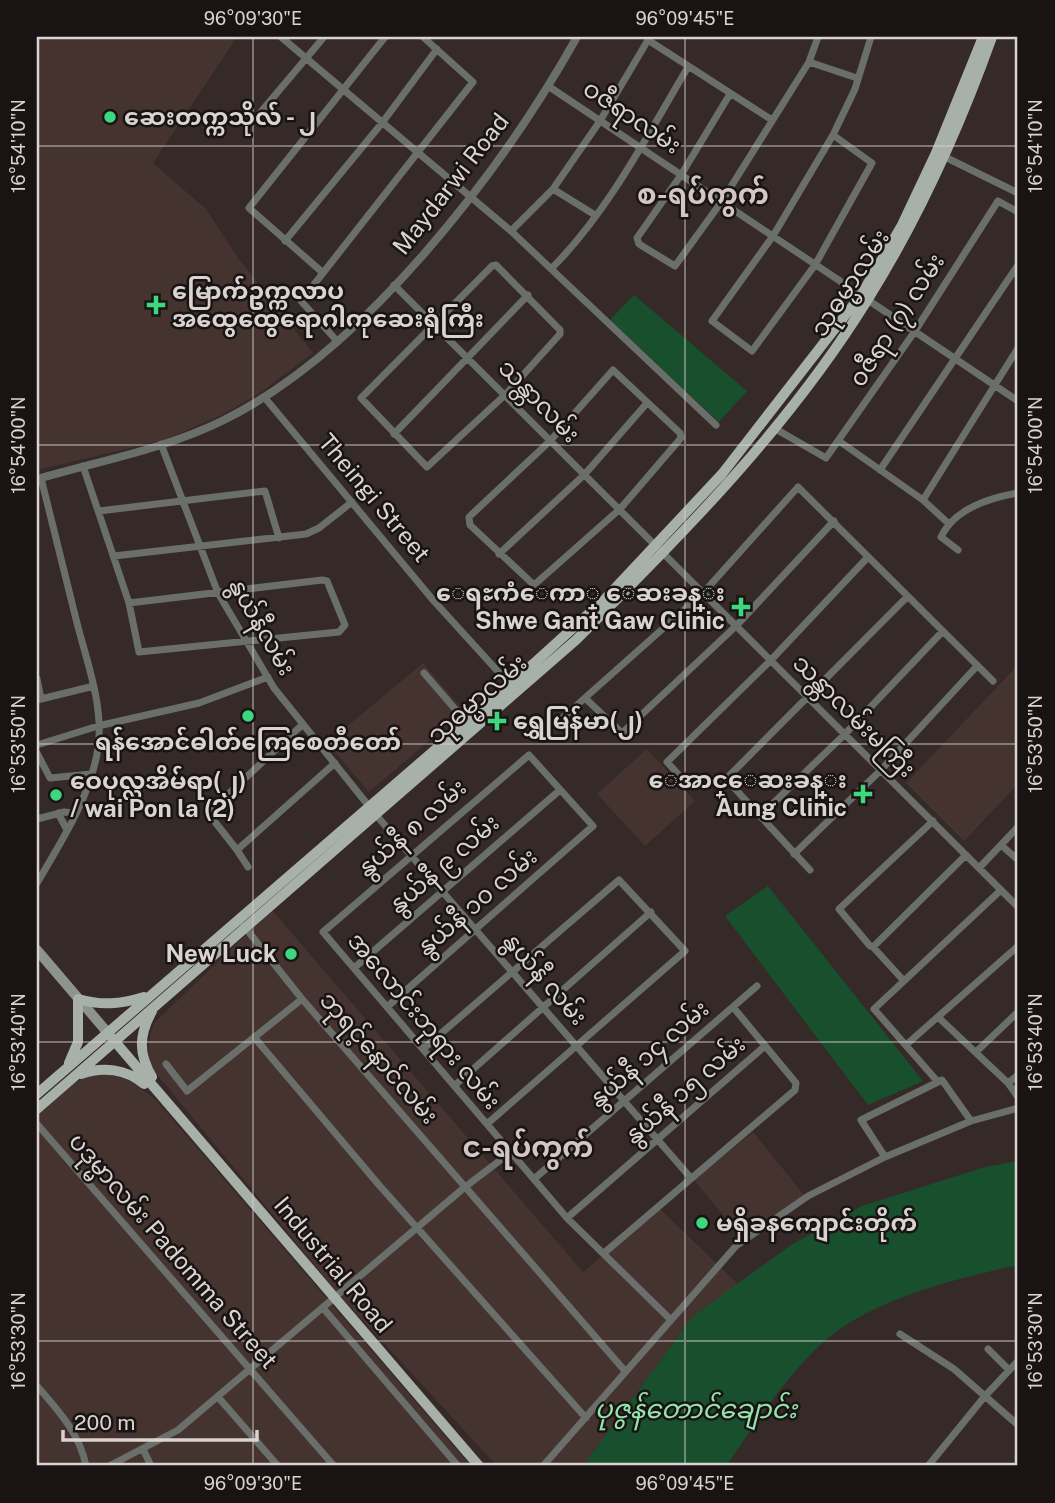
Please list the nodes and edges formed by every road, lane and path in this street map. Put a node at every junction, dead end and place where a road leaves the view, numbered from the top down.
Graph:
1 (281, 37) edge
2 (324, 37) edge
3 (385, 37) edge
4 (423, 37) edge
5 (576, 37) edge
6 (818, 37) edge
7 (871, 37) edge
8 (983, 37) edge
9 (992, 37) edge
10 (437, 49) junction
11 (307, 60) junction
12 (809, 62) junction
13 (688, 67) junction
14 (857, 78) junction
15 (548, 86) junction
16 (967, 90) junction
17 (343, 91) junction
18 (730, 94) junction
19 (960, 108) junction
20 (260, 113) dead end
21 (600, 121) junction
22 (772, 121) junction
23 (382, 123) junction
24 (833, 135) junction
25 (641, 147) junction
26 (418, 153) junction
27 (945, 157) junction
28 (681, 175) junction
29 (552, 189) junction
30 (1018, 193) edge
31 (470, 196) junction
32 (722, 201) junction
33 (1018, 212) edge
34 (595, 215) junction
35 (511, 231) junction
36 (773, 236) junction
37 (285, 241) junction
38 (815, 265) junction
39 (1018, 265) edge
40 (551, 269) junction
41 (322, 272) junction
42 (394, 285) junction
43 (528, 295) junction
44 (865, 298) junction
45 (437, 324) junction
46 (915, 331) junction
47 (337, 341) junction
48 (1018, 348) edge
49 (470, 358) junction
50 (956, 358) junction
51 (994, 384) junction
52 (506, 394) junction
53 (265, 398) junction
54 (1018, 401) edge
55 (647, 403) junction
56 (716, 425) dead end
57 (774, 428) junction
58 (394, 434) junction
59 (550, 441) junction
60 (839, 441) junction
61 (161, 444) junction
62 (83, 466) junction
63 (880, 470) junction
64 (584, 474) junction
65 (39, 479) edge
66 (1018, 493) edge
67 (182, 500) junction
68 (923, 500) junction
69 (352, 502) junction
70 (620, 509) junction
71 (99, 512) junction
72 (834, 521) junction
73 (948, 523) junction
74 (279, 538) junction
75 (199, 546) junction
76 (659, 550) junction
77 (958, 550) dead end
78 (499, 554) junction
79 (114, 556) junction
80 (869, 557) junction
81 (218, 593) junction
82 (703, 593) junction
83 (907, 597) junction
84 (129, 603) junction
85 (736, 626) junction
86 (942, 632) junction
87 (244, 640) junction
88 (771, 660) junction
89 (977, 666) junction
90 (424, 673) dead end
91 (268, 677) junction
92 (37, 679) edge
93 (993, 681) dead end
94 (94, 686) junction
95 (513, 689) junction
96 (39, 699) edge
97 (586, 699) junction
98 (808, 699) junction
99 (559, 722) dead end
100 (467, 723) junction
101 (302, 725) junction
102 (98, 726) junction
103 (844, 735) junction
104 (37, 744) edge
105 (37, 753) edge
106 (335, 763) junction
107 (881, 770) junction
108 (91, 774) junction
109 (687, 784) dead end
110 (560, 790) junction
111 (373, 810) junction
112 (58, 813) junction
113 (75, 813) junction
114 (760, 816) junction
115 (37, 819) edge
116 (933, 821) junction
117 (1018, 827) edge
118 (67, 831) junction
119 (1001, 845) junction
120 (237, 850) junction
121 (794, 853) junction
122 (412, 855) junction
123 (966, 855) junction
124 (1018, 860) edge
125 (248, 867) dead end
126 (979, 868) junction
127 (810, 870) dead end
128 (37, 883) edge
129 (1001, 890) junction
130 (443, 891) junction
131 (1018, 907) edge
132 (651, 912) junction
133 (244, 926) junction
134 (475, 930) junction
135 (323, 932) joint
136 (1018, 946) edge
137 (873, 947) junction
138 (37, 950) edge
139 (354, 968) junction
140 (512, 971) junction
141 (904, 981) junction
142 (757, 986) dead end
143 (154, 998) junction
144 (78, 999) junction
145 (302, 999) junction
146 (387, 1007) junction
147 (733, 1007) junction
148 (543, 1008) junction
149 (1018, 1012) edge
150 (938, 1017) junction
151 (110, 1036) junction
152 (254, 1037) junction
153 (577, 1045) junction
154 (906, 1045) junction
155 (765, 1046) junction
156 (423, 1049) junction
157 (975, 1052) junction
158 (166, 1064) dead end
159 (70, 1073) junction
160 (1018, 1075) edge
161 (938, 1082) junction
162 (1008, 1083) junction
163 (454, 1086) junction
164 (37, 1094) edge
165 (1018, 1097) edge
166 (624, 1101) junction
167 (167, 1104) junction
168 (1018, 1108) edge
169 (37, 1109) edge
170 (971, 1121) junction
171 (37, 1124) edge
172 (487, 1124) junction
173 (657, 1140) junction
174 (511, 1153) junction
175 (886, 1157) junction
176 (691, 1177) junction
177 (534, 1179) junction
178 (465, 1187) junction
179 (567, 1218) junction
180 (419, 1228) junction
181 (604, 1253) junction
182 (334, 1299) junction
183 (323, 1308) junction
184 (670, 1319) junction
185 (900, 1334) dead end
186 (988, 1349) dead end
187 (1018, 1361) edge
188 (251, 1370) junction
189 (1009, 1370) junction
190 (625, 1371) junction
191 (37, 1386) edge
192 (985, 1396) junction
193 (218, 1397) junction
194 (586, 1418) junction
195 (1018, 1425) edge
196 (143, 1449) junction
197 (86, 1466) edge
198 (109, 1466) edge
199 (151, 1466) edge
200 (278, 1466) edge
201 (334, 1466) edge
202 (458, 1466) edge
203 (476, 1466) edge
204 (543, 1466) edge
205 (928, 1466) edge

1 - 11 street
2 - 11 street
3 - 17 street
4 - 10 street
5 - 15 street, Maydarwi Road
6 - 12 street
7 - 14 street
8 - 16 main road, သုဓမ္မာလမ်း
9 - 16 main road, သုဓမ္မာလမ်း
10 - 23 street
10 - 26 street
11 - 17 street
11 - 20 street
12 - 14 street
12 - 22 street
13 - 18 street
13 - 21 street
13 - 25 street
14 - 24 street
15 - 21 street, ဝဇီရာလမ်း
15 - 31 street, Maydarwi Road
16 - 19 main road, သုဓမ္မာလမ်း
17 - 23 street
17 - 37 street
18 - 22 street
18 - 28 street
19 - 27 main road, သုဓမ္မာလမ်း
19 - 44 main road, သုဓမ္မာလမ်း
21 - 25 street, ဝဇီရာလမ်း
21 - 29 street
22 - 32 street
23 - 26 street
23 - 37 street
24 - 36 street
24 - 38 street
25 - 28 street, ဝဇီရာလမ်း
25 - 34 street
26 - 31 street
26 - 41 street
27 - 30 street
27 - 44 main road, သုဓမ္မာလမ်း
28 - 32 street, ဝဇီရာလမ်း
28 - 32 street
29 - 34 street
29 - 35 street
31 - 35 street
31 - 42 street, Maydarwi Road
32 - 36 street, ဝဇီရာလမ်း
33 - 46 street, ၀ဇီရာ (၇) လမ်း
34 - 40 street
35 - 40 street
36 - 38 street, ဝဇီရာလမ်း
36 - 38 street
37 - 41 street
38 - 44 street, ဝဇီရာလမ်း
39 - 50 street
40 - 56 street
41 - 47 street
42 - 45 street, သန္တာလမ်း
42 - 47 street, Maydarwi Road
43 - 45 street
43 - 49 street
43 - 52 street
44 - 46 street, ဝဇီရာလမ်း
44 - 57 main road, သုဓမ္မာလမ်း
44 - 76 main road, သုဓမ္မာလမ်း
45 - 49 street, သန္တာလမ်း
45 - 58 street
46 - 50 street, ဝဇီရာလမ်း
46 - 60 street, ၀ဇီရာ (၇) လမ်း
47 - 53 street, Maydarwi Road
48 - 51 street
49 - 52 street, သန္တာလမ်း
49 - 58 street
50 - 51 street, ဝဇီရာလမ်း
50 - 63 street
51 - 54 street, ဝဇီရာလမ်း
51 - 68 street
52 - 58 street
52 - 59 street, သန္တာလမ်း
53 - 61 street, Maydarwi Road
53 - 69 street, Theingi Street
55 - 59 street
55 - 64 street
55 - 70 street
57 - 60 street, ၀ဇီရာ (၇) လမ်း
57 - 76 main road, သုဓမ္မာလမ်း
59 - 64 street, သန္တာလမ်း
59 - 78 street
60 - 63 street
61 - 62 street, Maydarwi Road
61 - 67 street, နွယ်နီလမ်း
62 - 65 street, Maydarwi Road
62 - 71 street
63 - 68 street
64 - 70 street, သန္တာလမ်း
64 - 78 street
65 - 94 street
66 - 73 street
67 - 71 street
67 - 74 street
67 - 75 street, နွယ်နီလမ်း
68 - 73 street
69 - 74 street
69 - 95 street, Theingi Street
70 - 76 street, သန္တာလမ်း
70 - 78 street
71 - 79 street
72 - 80 street
72 - 82 street
72 - 85 street
73 - 77 street
74 - 75 street
75 - 79 street
75 - 81 street, နွယ်နီလမ်း
76 - 82 street, သန္တာလမ်းမကြီး
76 - 95 main road, သုဓမ္မာလမ်း
79 - 84 street
80 - 83 street
80 - 88 street
81 - 84 street
81 - 87 street, နွယ်နီလမ်း
81 - 87 street
82 - 85 street, သန္တာလမ်းမကြီး
82 - 97 street
83 - 86 street
83 - 98 street
84 - 87 street
85 - 88 street, သန္တာလမ်းမကြီး
85 - 97 street
86 - 89 street
86 - 103 street
87 - 91 street, နွယ်နီလမ်း
88 - 98 street, သန္တာလမ်းမကြီး
88 - 109 street
89 - 93 street
89 - 107 street
90 - 100 street
91 - 101 street, နွယ်နီလမ်း
91 - 102 street
92 - 96 street
94 - 96 street
94 - 102 street
95 - 100 main road, သုဓမ္မာလမ်း
95 - 111 main road, သုဓမ္မာလမ်း
97 - 99 street
98 - 103 street, သန္တာလမ်းမကြီး
98 - 114 street
100 - 111 main road, သုဓမ္မာလမ်း
101 - 106 street, နွယ်နီလမ်း
101 - 120 street
102 - 104 street
102 - 108 street
103 - 107 street, သန္တာလမ်းမကြီး
103 - 114 street
105 - 108 street
106 - 111 street, နွယ်နီလမ်း
106 - 120 street
107 - 116 street, သန္တာလမ်းမကြီး
107 - 121 street
108 - 113 street
110 - 122 street, နွယ်နီ ၈ လမ်း
110 - 130 street, နွယ်နီ ၉ လမ်း
110 - 134 street, နွယ်နီ ၁၀ လမ်း
111 - 122 street, နွယ်နီ လမ်း
111 - 133 main road, သုဓမ္မာလမ်း
111 - 143 main road, သုဓမ္မာလမ်း
112 - 113 street
112 - 115 street
112 - 118 street
113 - 118 street
114 - 121 street
116 - 123 street, သန္တာလမ်းမကြီး
116 - 137 street
117 - 119 street
118 - 128 street
119 - 124 street
119 - 126 street
120 - 125 street
121 - 127 street
122 - 130 street, နွယ်နီ လမ်း
122 - 135 street, နွယ်နီ ၈ လမ်း
123 - 126 street, သန္တာလမ်းမကြီး
123 - 137 street
126 - 129 street, သန္တာလမ်းမကြီး
129 - 131 street, သန္တာလမ်းမကြီး
129 - 141 street
130 - 134 street, နွယ်နီ လမ်း
130 - 139 street, နွယ်နီ ၉ လမ်း
132 - 140 street
132 - 148 street
132 - 153 street
133 - 143 main road, သုဓမ္မာလမ်း
133 - 145 street, ဘုရင့်နောင်လမ်း
134 - 140 street, နွယ်နီ လမ်း
134 - 146 street, နွယ်နီ ၁၀ လမ်း
135 - 139 street, အလောင်းဘုရား လမ်း
136 - 150 street
137 - 141 street
138 - 144 main road
139 - 146 street, အလောင်းဘုရား လမ်း
140 - 148 street, နွယ်နီ လမ်း
140 - 156 street
141 - 154 street
142 - 147 street, နွယ်နီ ၁၄ လမ်း
143 - 144 main road
143 - 151 main road, သုဓမ္မာလမ်း
143 - 167 main road
144 - 151 main road
144 - 159 main road
145 - 152 street
145 - 178 street, ဘုရင့်နောင်လမ်း
146 - 156 street, အလောင်းဘုရား လမ်း
147 - 155 street
147 - 166 street, နွယ်နီ ၁၄ လမ်း
148 - 153 street, နွယ်နီ လမ်း
148 - 163 street
149 - 157 street
150 - 154 street
150 - 157 street
151 - 159 main road, သုဓမ္မာလမ်း
151 - 167 main road
152 - 158 street
152 - 180 street
153 - 166 street, နွယ်နီ လမ်း
153 - 172 street
154 - 161 street
155 - 173 street, နွယ်နီ ၁၅ လမ်း
155 - 176 street
156 - 163 street, အလောင်းဘုရား လမ်း
157 - 162 street
159 - 164 main road, သုဓမ္မာလမ်း
159 - 167 main road
159 - 169 main road, သုဓမ္မာလမ်း
160 - 162 street
161 - 170 street
161 - 175 street
162 - 165 street
163 - 172 street, အလောင်းဘုရား လမ်း
166 - 173 street, နွယ်နီ လမ်း
166 - 177 street, နွယ်နီ ၁၄ လမ်း
167 - 182 main road, Industrial Road
168 - 170 street
170 - 175 street
171 - 188 street, ပဒုမ္မာလမ်း Padomma Street
172 - 174 street, အလောင်းဘုရား လမ်း
173 - 176 street, နွယ်နီ လမ်း
173 - 179 street, နွယ်နီ ၁၅ လမ်း
174 - 177 street, အလောင်းဘုရား လမ်း
174 - 178 street
175 - 184 street
176 - 181 street
177 - 179 street, အလောင်းဘုရား လမ်း
178 - 180 street
178 - 190 street, ဘုရင့်နောင်လမ်း
179 - 181 street, အလောင်းဘုရား လမ်း
180 - 182 street
180 - 194 street
181 - 184 street, အလောင်းဘုရား လမ်း
182 - 183 street
182 - 203 main road, Industrial Road
183 - 188 street
183 - 202 street
184 - 190 street
185 - 192 street
186 - 189 street
187 - 189 street
188 - 193 street
188 - 201 street, ပဒုမ္မာလမ်း Padomma Street
189 - 192 street
190 - 194 street
191 - 197 street
192 - 195 street
192 - 205 street
193 - 196 street
193 - 200 street
194 - 204 street
196 - 198 street
196 - 199 street

